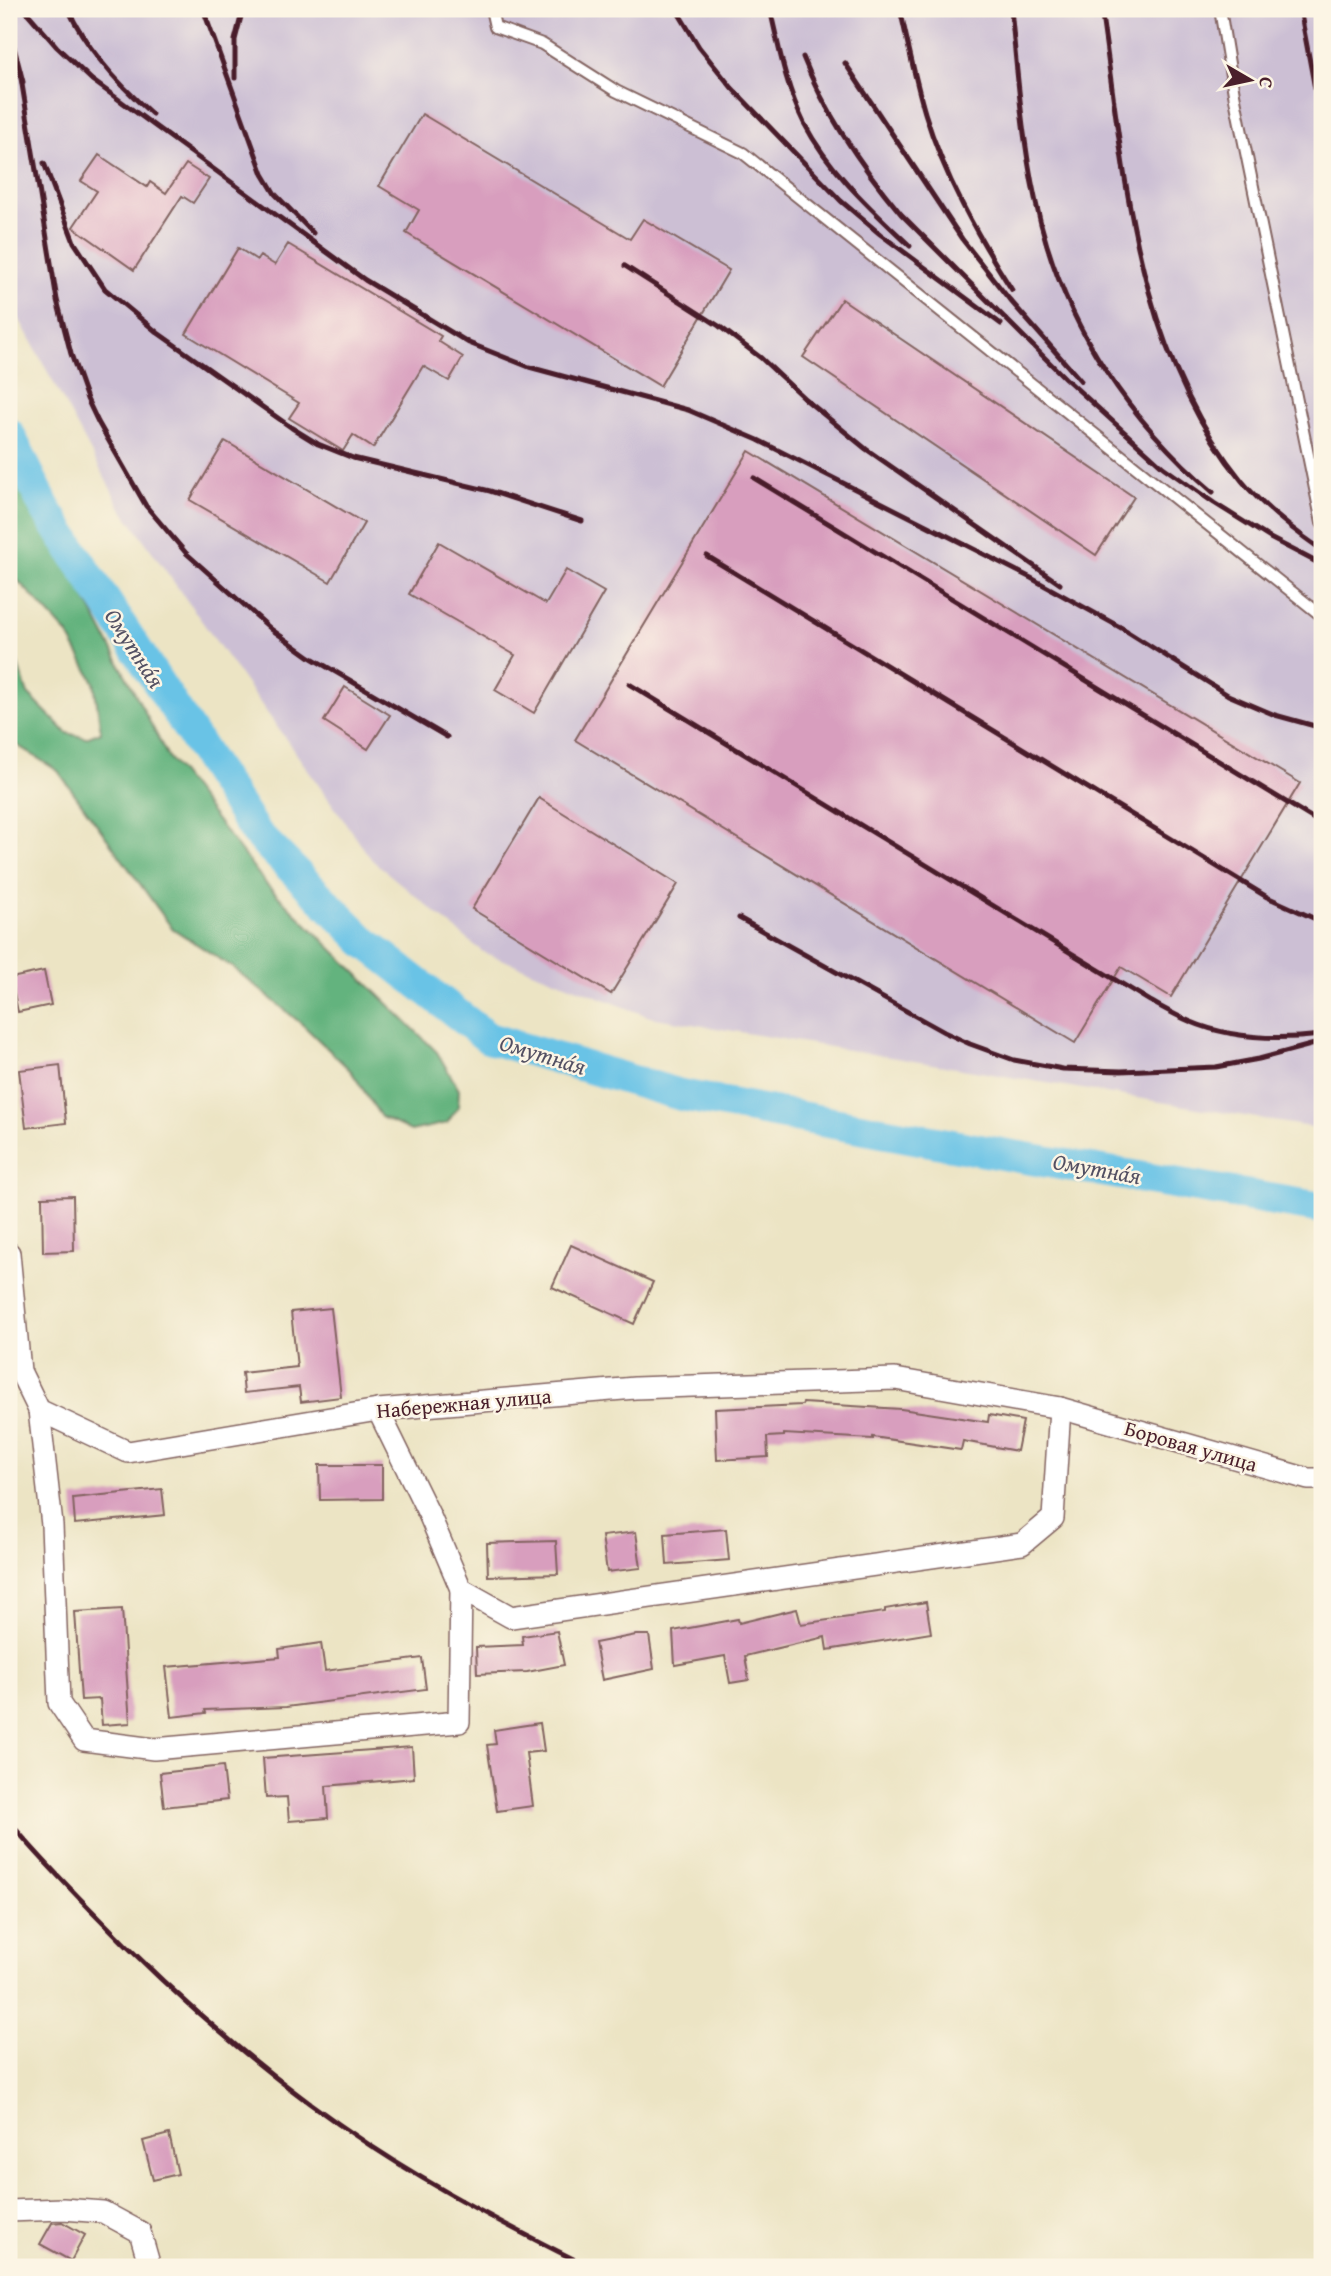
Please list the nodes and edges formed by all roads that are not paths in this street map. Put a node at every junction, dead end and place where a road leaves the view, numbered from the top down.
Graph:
1 (491, 9) edge
2 (1220, 9) edge
3 (1322, 523) edge
4 (1322, 616) edge
5 (9, 1253) edge
6 (1060, 1408) junction
7 (38, 1410) junction
8 (378, 1410) junction
9 (1322, 1479) edge
10 (461, 1589) junction
11 (9, 2210) edge
12 (150, 2267) edge

1 - 4 lane
2 - 3 lane
5 - 7 street
6 - 8 street, Набережная улица
6 - 9 street, Боровая улица
6 - 10 street
7 - 8 street, Набережная улица
7 - 10 street
8 - 10 street
11 - 12 street

